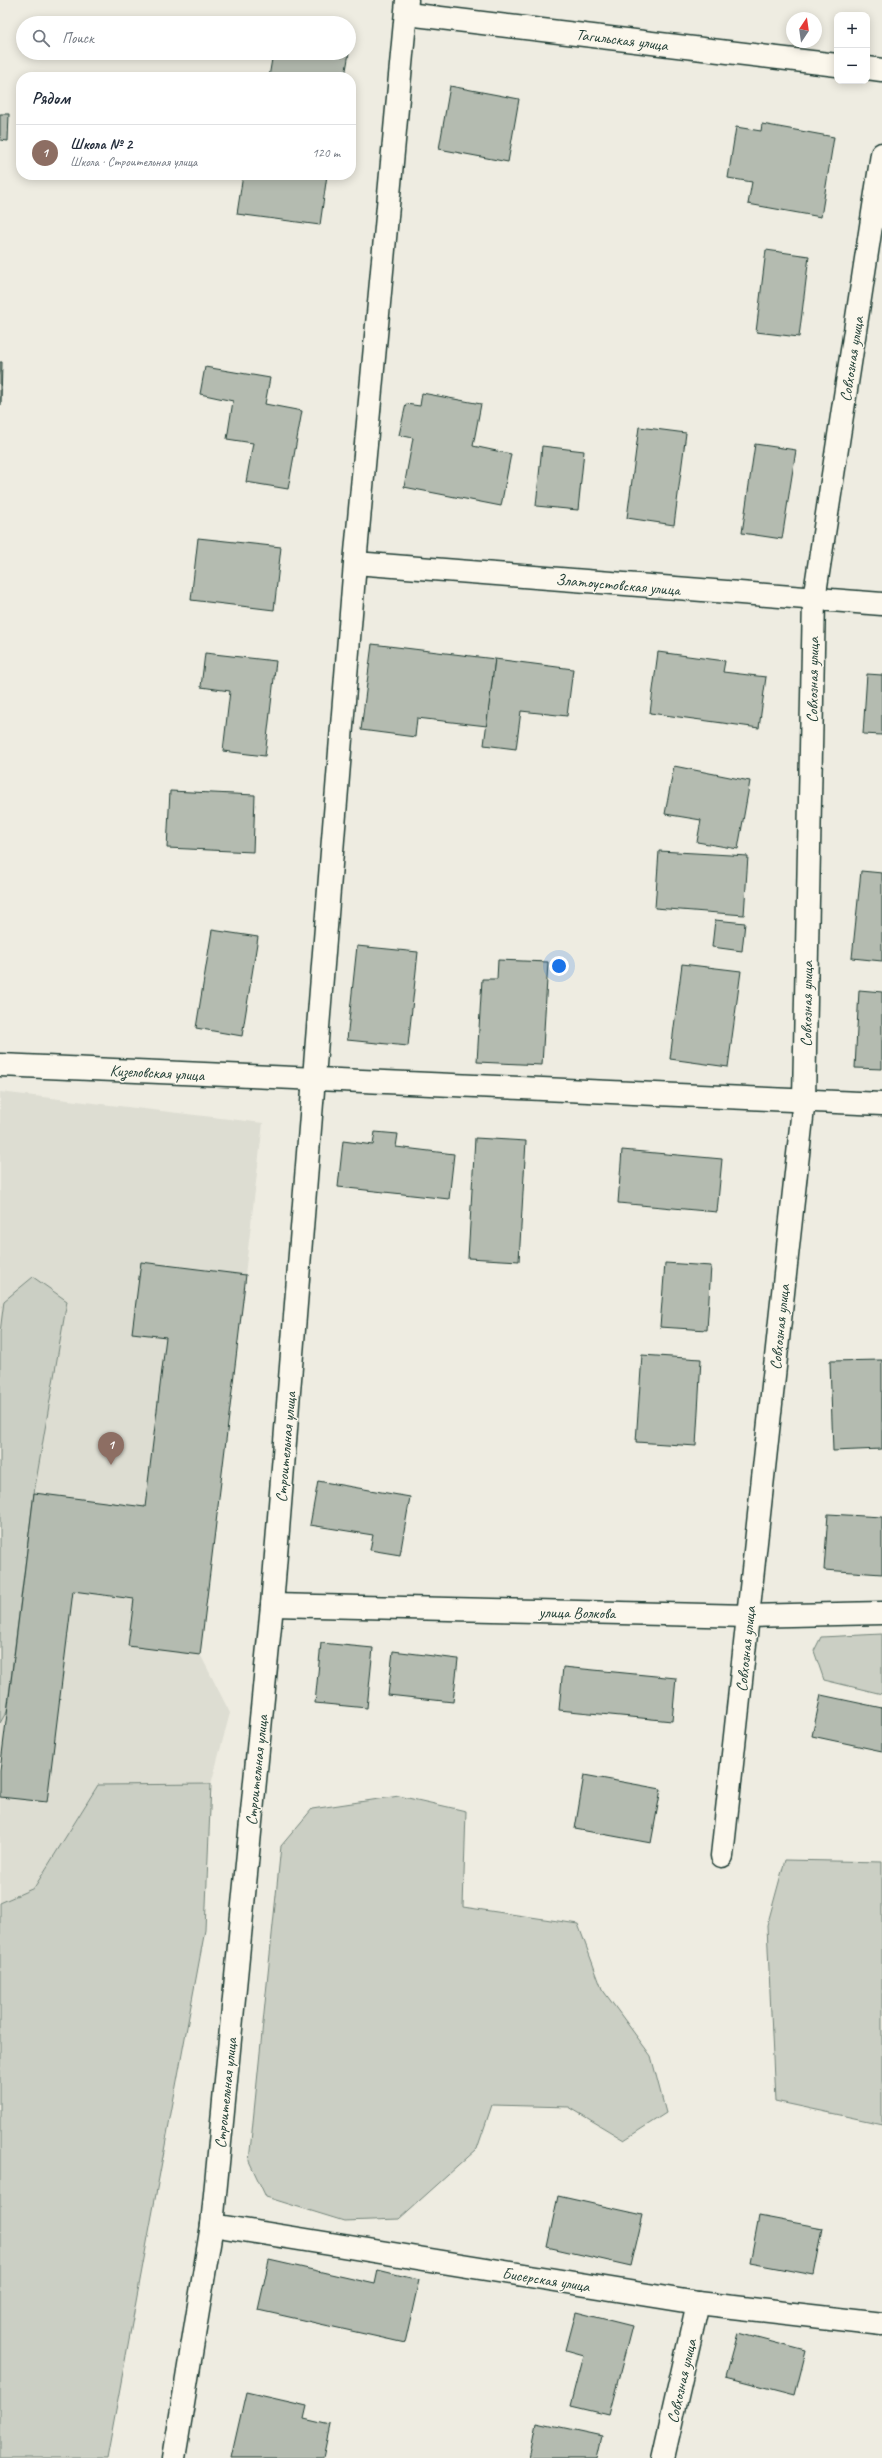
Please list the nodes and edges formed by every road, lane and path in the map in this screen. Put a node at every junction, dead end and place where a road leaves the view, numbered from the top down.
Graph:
1 (407, 7) edge
2 (834, 65) edge
3 (870, 68) edge
4 (882, 70) edge
5 (882, 154) edge
6 (355, 563) junction
7 (814, 599) junction
8 (882, 604) edge
9 (0, 1065) edge
10 (314, 1080) junction
11 (804, 1099) junction
12 (882, 1104) edge
13 (272, 1605) junction
14 (882, 1613) edge
15 (749, 1616) junction
16 (722, 1856) dead end
17 (212, 2226) junction
18 (698, 2303) junction
19 (882, 2324) edge
20 (174, 2458) edge
21 (663, 2458) edge

1 - 2 street, Тагильская улица
1 - 6 street, Строительная улица
3 - 4 street
5 - 7 street, Совхозная улица
6 - 7 street, Златоустовская улица
6 - 10 street, Строительная улица
7 - 8 street, Златоустовская улица
7 - 11 street, Совхозная улица
9 - 10 street, Кизеловская улица
10 - 11 street, Кизеловская улица
10 - 13 street, Строительная улица
11 - 12 street, Кизеловская улица
11 - 15 street, Совхозная улица
13 - 15 street, улица Волкова
13 - 17 street, Строительная улица
14 - 15 street, улица Волкова
15 - 16 street, Совхозная улица
17 - 18 street, Бисерская улица
17 - 20 street, Строительная улица
18 - 19 street, Бисерская улица
18 - 21 street, Совхозная улица

